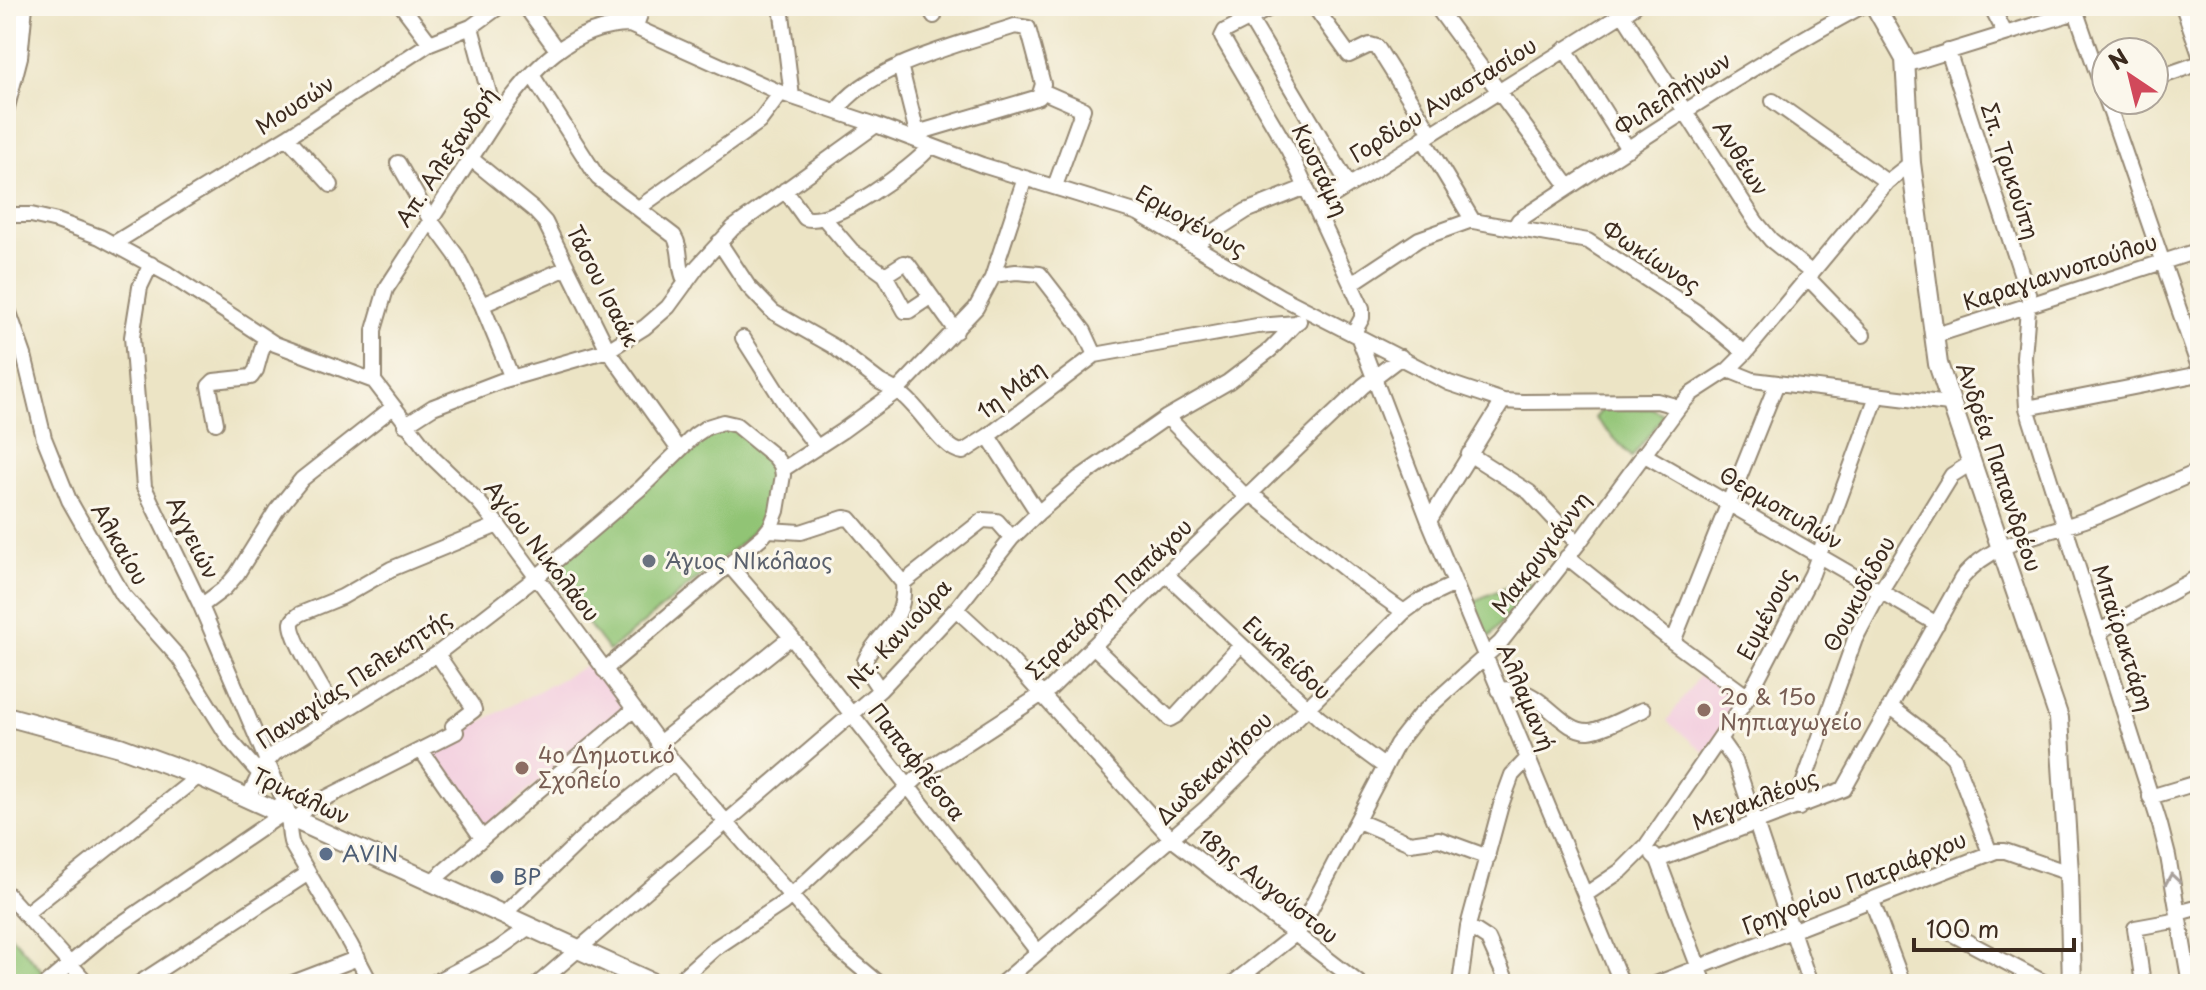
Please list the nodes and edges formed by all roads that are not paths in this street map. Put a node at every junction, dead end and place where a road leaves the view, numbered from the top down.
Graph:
1 (25, 6) edge
2 (402, 6) edge
3 (500, 6) edge
4 (525, 6) edge
5 (643, 6) edge
6 (781, 6) edge
7 (1274, 6) edge
8 (1314, 6) edge
9 (1436, 6) edge
10 (1862, 6) edge
11 (1875, 6) edge
12 (1991, 6) edge
13 (2183, 6) edge
14 (2075, 9) edge
15 (1628, 10) edge
16 (1250, 19) junction
17 (636, 26) junction
18 (471, 27) junction
19 (2005, 33) junction
20 (430, 43) junction
21 (1565, 49) junction
22 (557, 50) junction
23 (1948, 51) junction
24 (2090, 52) edge
25 (2200, 55) edge
26 (2200, 63) edge
27 (900, 65) junction
28 (1905, 65) junction
29 (2170, 73) edge
30 (532, 75) junction
31 (1500, 90) junction
32 (1042, 91) junction
33 (786, 95) junction
34 (1773, 101) dead end
35 (6, 111) edge
36 (837, 111) junction
37 (1686, 112) junction
38 (499, 115) junction
39 (2112, 116) edge
40 (876, 125) junction
41 (916, 136) junction
42 (1427, 136) junction
43 (287, 137) junction
44 (931, 146) junction
45 (1628, 149) junction
46 (469, 157) junction
47 (398, 163) dead end
48 (1911, 163) junction
49 (1025, 178) junction
50 (1887, 182) junction
51 (331, 185) dead end
52 (1349, 185) junction
53 (1055, 186) junction
54 (1306, 187) junction
55 (1569, 187) junction
56 (785, 190) junction
57 (640, 207) junction
58 (1315, 207) junction
59 (6, 215) edge
60 (823, 217) junction
61 (1472, 220) junction
62 (431, 221) junction
63 (1514, 228) junction
64 (719, 242) junction
65 (113, 244) junction
66 (1193, 245) junction
67 (2200, 250) edge
68 (2163, 262) junction
69 (151, 264) junction
70 (567, 268) junction
71 (885, 275) junction
72 (993, 275) junction
73 (1810, 276) junction
74 (686, 283) junction
75 (1351, 284) junction
76 (930, 297) junction
77 (6, 304) edge
78 (482, 305) junction
79 (2029, 305) junction
80 (1309, 313) junction
81 (1296, 323) junction
82 (956, 331) junction
83 (1356, 335) junction
84 (1863, 335) dead end
85 (1933, 336) junction
86 (265, 338) junction
87 (743, 338) dead end
88 (608, 350) junction
89 (1745, 353) junction
90 (1095, 355) junction
91 (1401, 357) junction
92 (1728, 370) junction
93 (2200, 372) edge
94 (512, 378) junction
95 (1373, 378) junction
96 (374, 381) junction
97 (1777, 383) junction
98 (897, 391) junction
99 (1877, 396) junction
100 (1503, 401) junction
101 (1949, 404) junction
102 (1679, 407) junction
103 (392, 408) junction
104 (2027, 408) junction
105 (1167, 417) junction
106 (216, 423) dead end
107 (405, 425) junction
108 (988, 436) junction
109 (817, 447) junction
110 (679, 450) junction
111 (1469, 454) junction
112 (1643, 454) junction
113 (1971, 463) junction
114 (782, 470) junction
115 (2200, 471) edge
116 (1249, 496) junction
117 (1729, 503) junction
118 (1038, 513) junction
119 (1429, 521) junction
120 (498, 525) junction
121 (2064, 527) junction
122 (769, 530) junction
123 (1012, 538) junction
124 (1578, 544) junction
125 (2001, 548) junction
126 (1819, 556) junction
127 (1567, 557) junction
128 (729, 565) junction
129 (1166, 574) junction
130 (538, 576) junction
131 (2200, 576) edge
132 (903, 583) junction
133 (1455, 584) junction
134 (1880, 592) junction
135 (201, 606) junction
136 (956, 609) junction
137 (1404, 612) junction
138 (1937, 624) junction
139 (2098, 632) junction
140 (791, 637) junction
141 (1673, 642) junction
142 (1241, 645) junction
143 (1093, 646) junction
144 (437, 654) junction
145 (1485, 658) junction
146 (604, 670) junction
147 (880, 690) junction
148 (1498, 690) junction
149 (1043, 695) junction
150 (1748, 697) junction
151 (1891, 707) junction
152 (1308, 708) junction
153 (633, 710) junction
154 (1643, 710) dead end
155 (338, 715) junction
156 (852, 715) junction
157 (6, 716) edge
158 (1720, 740) junction
159 (658, 744) junction
160 (421, 750) junction
161 (1528, 758) junction
162 (674, 763) junction
163 (263, 767) junction
164 (1385, 767) junction
165 (199, 776) junction
166 (2200, 782) edge
167 (907, 786) junction
168 (2150, 797) junction
169 (248, 798) junction
170 (1799, 808) junction
171 (289, 817) junction
172 (1358, 821) junction
173 (725, 822) junction
174 (1755, 822) junction
175 (482, 838) junction
176 (1172, 839) junction
177 (1646, 846) junction
178 (1990, 853) junction
179 (1488, 857) junction
180 (1658, 860) junction
181 (2069, 873) junction
182 (307, 874) junction
183 (431, 882) junction
184 (6, 893) edge
185 (1585, 895) junction
186 (791, 896) junction
187 (1872, 901) junction
188 (2200, 907) edge
189 (25, 914) junction
190 (503, 915) junction
191 (2178, 917) junction
192 (1468, 926) junction
193 (529, 927) junction
194 (1943, 929) dead end
195 (1793, 932) junction
196 (1295, 935) junction
197 (578, 949) junction
198 (1038, 952) junction
199 (358, 958) junction
200 (70, 963) junction
201 (1699, 968) junction
202 (46, 984) edge
203 (88, 984) edge
204 (138, 984) edge
205 (290, 984) edge
206 (371, 984) edge
207 (431, 984) edge
208 (538, 984) edge
209 (655, 984) edge
210 (675, 984) edge
211 (880, 984) edge
212 (1001, 984) edge
213 (1232, 984) edge
214 (1360, 984) edge
215 (1460, 984) edge
216 (1508, 984) edge
217 (1622, 984) edge
218 (1656, 984) edge
219 (1705, 984) edge
220 (1810, 984) edge
221 (1903, 984) edge
222 (2047, 984) edge
223 (2072, 984) edge
224 (2143, 984) edge
225 (2190, 984) edge

1 - 35 street
2 - 20 street
3 - 18 street, Μουσών
4 - 22 street
5 - 17 street
6 - 33 street
7 - 16 street
8 - 42 street
9 - 31 street
10 - 37 street, Φιλελλήνων
11 - 28 main road, Ανδρέα Παπανδρέου
12 - 19 street
13 - 25 street
14 - 19 street
14 - 24 street
15 - 21 street, Γορδίου Αναστασίου
15 - 37 street, Ανθέων
16 - 52 street
16 - 54 street, Κωστάμη
17 - 22 street, Απ. Αλεξανδρή
17 - 33 street, Ερμογένους
18 - 20 street, Μουσών
18 - 38 street
19 - 23 street
20 - 43 street, Μουσών
21 - 31 street, Γορδίου Αναστασίου
21 - 45 street
22 - 30 street, Απ. Αλεξανδρή
23 - 28 street
23 - 79 street, Σπ. Τρικούπη
26 - 29 street
27 - 32 street
27 - 36 street
27 - 41 street
28 - 48 main road, Ανδρέα Παπανδρέου
30 - 38 street, Απ. Αλεξανδρή
30 - 57 street
31 - 42 street, Γορδίου Αναστασίου
31 - 55 street
32 - 41 street
32 - 53 street
33 - 36 street, Ερμογένους
33 - 57 street
34 - 50 street
36 - 40 street, Ερμογένους
37 - 45 street, Φιλελλήνων
37 - 73 street, Ανθέων
38 - 46 street, Απ. Αλεξανδρή
39 - 68 street
40 - 41 street, Ερμογένους
40 - 56 street
41 - 44 street, Ερμογένους
42 - 52 street, Γορδίου Αναστασίου
42 - 61 street
43 - 51 street
43 - 65 street, Μουσών
44 - 49 street, Ερμογένους
44 - 60 street
45 - 55 street, Φιλελλήνων
46 - 62 street, Απ. Αλεξανδρή
46 - 70 street, Τάσου Ισαάκ
47 - 62 street
48 - 50 street, Μακρυγιάννη
48 - 85 main road, Ανδρέα Παπανδρέου
49 - 53 street, Ερμογένους
49 - 72 street
50 - 73 street, Μακρυγιάννη
52 - 58 street, Γορδίου Αναστασίου
53 - 66 street, Ερμογένους
54 - 58 street, Κωστάμη
54 - 66 street
55 - 63 street, Φιλελλήνων
56 - 60 street
56 - 64 street
57 - 74 street
58 - 75 street, Κωστάμη
59 - 65 street
60 - 71 street
61 - 63 street, Φωκίωνος
61 - 75 street
62 - 78 street
62 - 96 street, Απ. Αλεξανδρή
63 - 89 street, Φωκίωνος
64 - 74 street
64 - 98 street
65 - 69 street
66 - 80 street, Ερμογένους
67 - 68 street, Καραγιαννοπούλου
68 - 79 street, Καραγιαννοπούλου
68 - 93 street
69 - 86 street
69 - 135 street, Αγγειών
70 - 78 street
70 - 88 street, Τάσου Ισαάκ
71 - 76 street
71 - 76 street
72 - 82 street
72 - 90 street
73 - 84 street, Ανθέων
73 - 89 street, Μακρυγιάννη
74 - 88 street
75 - 83 street, Κωστάμη
76 - 82 street
77 - 163 street, Αλκαίου
78 - 94 street
79 - 85 street, Καραγιαννοπούλου
79 - 104 street, Μπαϊρακτάρη
80 - 81 street
80 - 83 street, Ερμογένους
81 - 90 street, 1η Μάη
81 - 105 street, Ντ. Κανιούρα
82 - 98 street
83 - 91 street, Ερμογένους
83 - 95 street, Αλλαμανή
85 - 101 main road, Ανδρέα Παπανδρέου
86 - 96 street
86 - 106 street
87 - 109 street
88 - 94 street
88 - 110 street, Τάσου Ισαάκ
89 - 92 street, Μακρυγιάννη
90 - 108 street, 1η Μάη
91 - 95 street, Στρατάρχη Παπάγου
91 - 100 street, Ερμογένους
92 - 97 street
92 - 102 street, Μακρυγιάννη
93 - 104 street
94 - 107 street
95 - 116 street, Στρατάρχη Παπάγου
95 - 119 street, Αλλαμανή
96 - 103 street, Αγίου Νικολάου
97 - 99 street
97 - 117 street
98 - 108 street, 1η Μάη
98 - 109 street
99 - 101 street
99 - 126 street, Ευμένους
100 - 102 street, Ερμογένους
100 - 111 street
101 - 113 main road, Ανδρέα Παπανδρέου
102 - 112 street, Μακρυγιάννη
103 - 107 street, Αγίου Νικολάου
103 - 135 street
104 - 121 street, Μπαϊρακτάρη
105 - 116 street
105 - 118 street, Ντ. Κανιούρα
107 - 120 street, Αγίου Νικολάου
108 - 118 street
109 - 114 street
110 - 114 street
110 - 130 street, Παναγίας Πελεκητής
111 - 119 street
111 - 124 street
112 - 117 street, Θερμοπυλών
112 - 124 street, Μακρυγιάννη
113 - 125 main road, Ανδρέα Παπανδρέου
113 - 134 street, Θουκυδίδου
114 - 122 street
115 - 121 street, Μεγακλέους
116 - 129 street, Στρατάρχη Παπάγου
116 - 137 street
117 - 126 street, Θερμοπυλών
117 - 141 street
118 - 123 street, Ντ. Κανιούρα
119 - 133 street, Αλλαμανή
120 - 130 street, Αγίου Νικολάου
120 - 155 street
121 - 125 street, Μεγακλέους
121 - 139 street, Μπαϊρακτάρη
122 - 128 street
122 - 132 street
123 - 132 street
123 - 136 street, Ντ. Κανιούρα
124 - 127 street, Μακρυγιάννη
125 - 138 street, Μεγακλέους
125 - 181 main road, Ανδρέα Παπανδρέου
126 - 134 street, Θερμοπυλών
126 - 150 street, Ευμένους
127 - 141 street
127 - 145 street, Μακρυγιάννη
128 - 140 street, Παπαφλέσσα
128 - 146 street
129 - 142 street, Ευκλείδου
129 - 143 street, Στρατάρχη Παπάγου
130 - 144 street, Παναγίας Πελεκητής
130 - 146 street, Αγίου Νικολάου
131 - 139 street
132 - 147 street
133 - 137 street, Δωδεκανήσου
133 - 145 street, Αλλαμανή
134 - 138 street, Θερμοπυλών
134 - 170 street, Θουκυδίδου
135 - 163 street, Αγγειών
136 - 147 street, Ντ. Κανιούρα
136 - 149 street, 18ης Αυγούστου
137 - 152 street, Δωδεκανήσου
138 - 151 street, Μεγακλέους
139 - 168 street, Μπαϊρακτάρη
140 - 156 street, Παπαφλέσσα
140 - 159 street
141 - 150 street
142 - 143 street
142 - 152 street, Ευκλείδου
143 - 149 street, Στρατάρχη Παπάγου
144 - 155 street, Παναγίας Πελεκητής
144 - 160 street
145 - 148 street, Αλλαμανή
145 - 164 street, Μακρυγιάννη
146 - 153 street, Αγίου Νικολάου
147 - 156 street, Ντ. Κανιούρα
148 - 154 street
148 - 161 street, Αλλαμανή
149 - 167 street, Στρατάρχη Παπάγου
149 - 176 street, 18ης Αυγούστου
150 - 158 street, Ευμένους
151 - 170 street, Μεγακλέους
151 - 178 street
152 - 164 street, Ευκλείδου
152 - 176 street, Δωδεκανήσου
153 - 159 street, Αγίου Νικολάου
153 - 175 street
155 - 163 street, Παναγίας Πελεκητής
156 - 167 street, Παπαφλέσσα
156 - 173 street, Ντ. Κανιούρα
157 - 165 main road, Τρικάλων
158 - 174 street
158 - 177 street, Ευμένους
159 - 162 street, Αγίου Νικολάου
160 - 171 street
160 - 175 street
161 - 179 street
161 - 185 street, Αλλαμανή
162 - 173 street, Αγίου Νικολάου
162 - 190 street
163 - 169 street, Παναγίας Πελεκητής
163 - 171 street, Αγγειών
164 - 172 street, Μακρυγιάννη
165 - 169 main road, Τρικάλων
165 - 189 street
166 - 168 street
167 - 186 street, Στρατάρχη Παπάγου
167 - 198 street, Παπαφλέσσα
191 -> 168 street, Μπαϊρακτάρη
169 - 171 main road, Τρικάλων
170 - 174 street, Μεγακλέους
171 - 182 street, Αγγειών
171 - 183 main road, Τρικάλων
171 - 200 street
172 - 179 street
172 - 196 street, Μακρυγιάννη
173 - 186 street, Αγίου Νικολάου
173 - 197 street, Ντ. Κανιούρα
174 - 180 street, Μεγακλέους
174 - 195 street
175 - 183 street
176 - 196 street, 18ης Αυγούστου
176 - 198 street, Δωδεκανήσου
177 - 180 street
177 - 185 street, Ευμένους
178 - 181 street, Γρηγορίου Πατριάρχου
178 - 187 street, Γρηγορίου Πατριάρχου
179 - 192 street
180 - 201 street
181 - 223 main road, Ανδρέα Παπανδρέου
182 - 199 street, Αγγειών
182 - 204 street
183 - 190 main road, Τρικάλων
184 - 189 street
185 - 217 street, Αλλαμανή
186 - 210 street, Στρατάρχη Παπάγου
186 - 211 street, Αγίου Νικολάου
187 - 195 street, Γρηγορίου Πατριάρχου
187 - 221 street
188 - 191 street
189 - 200 street
190 - 193 main road, Τρικάλων
191 - 224 street
191 - 225 street, Μπαϊρακτάρη
192 - 215 street
192 - 216 street
193 - 197 main road, Τρικάλων
193 - 207 street
194 - 222 street
195 - 201 street, Γρηγορίου Πατριάρχου
195 - 220 street
196 - 213 street, Μακρυγιάννη
196 - 214 street, 18ης Αυγούστου
197 - 208 street, Ντ. Κανιούρα
197 - 209 main road, Τρικάλων
198 - 212 street, Δωδεκανήσου
199 - 205 street
199 - 206 street, Αγγειών
200 - 202 street
200 - 203 street
201 - 218 street, Γρηγορίου Πατριάρχου
201 - 219 street

